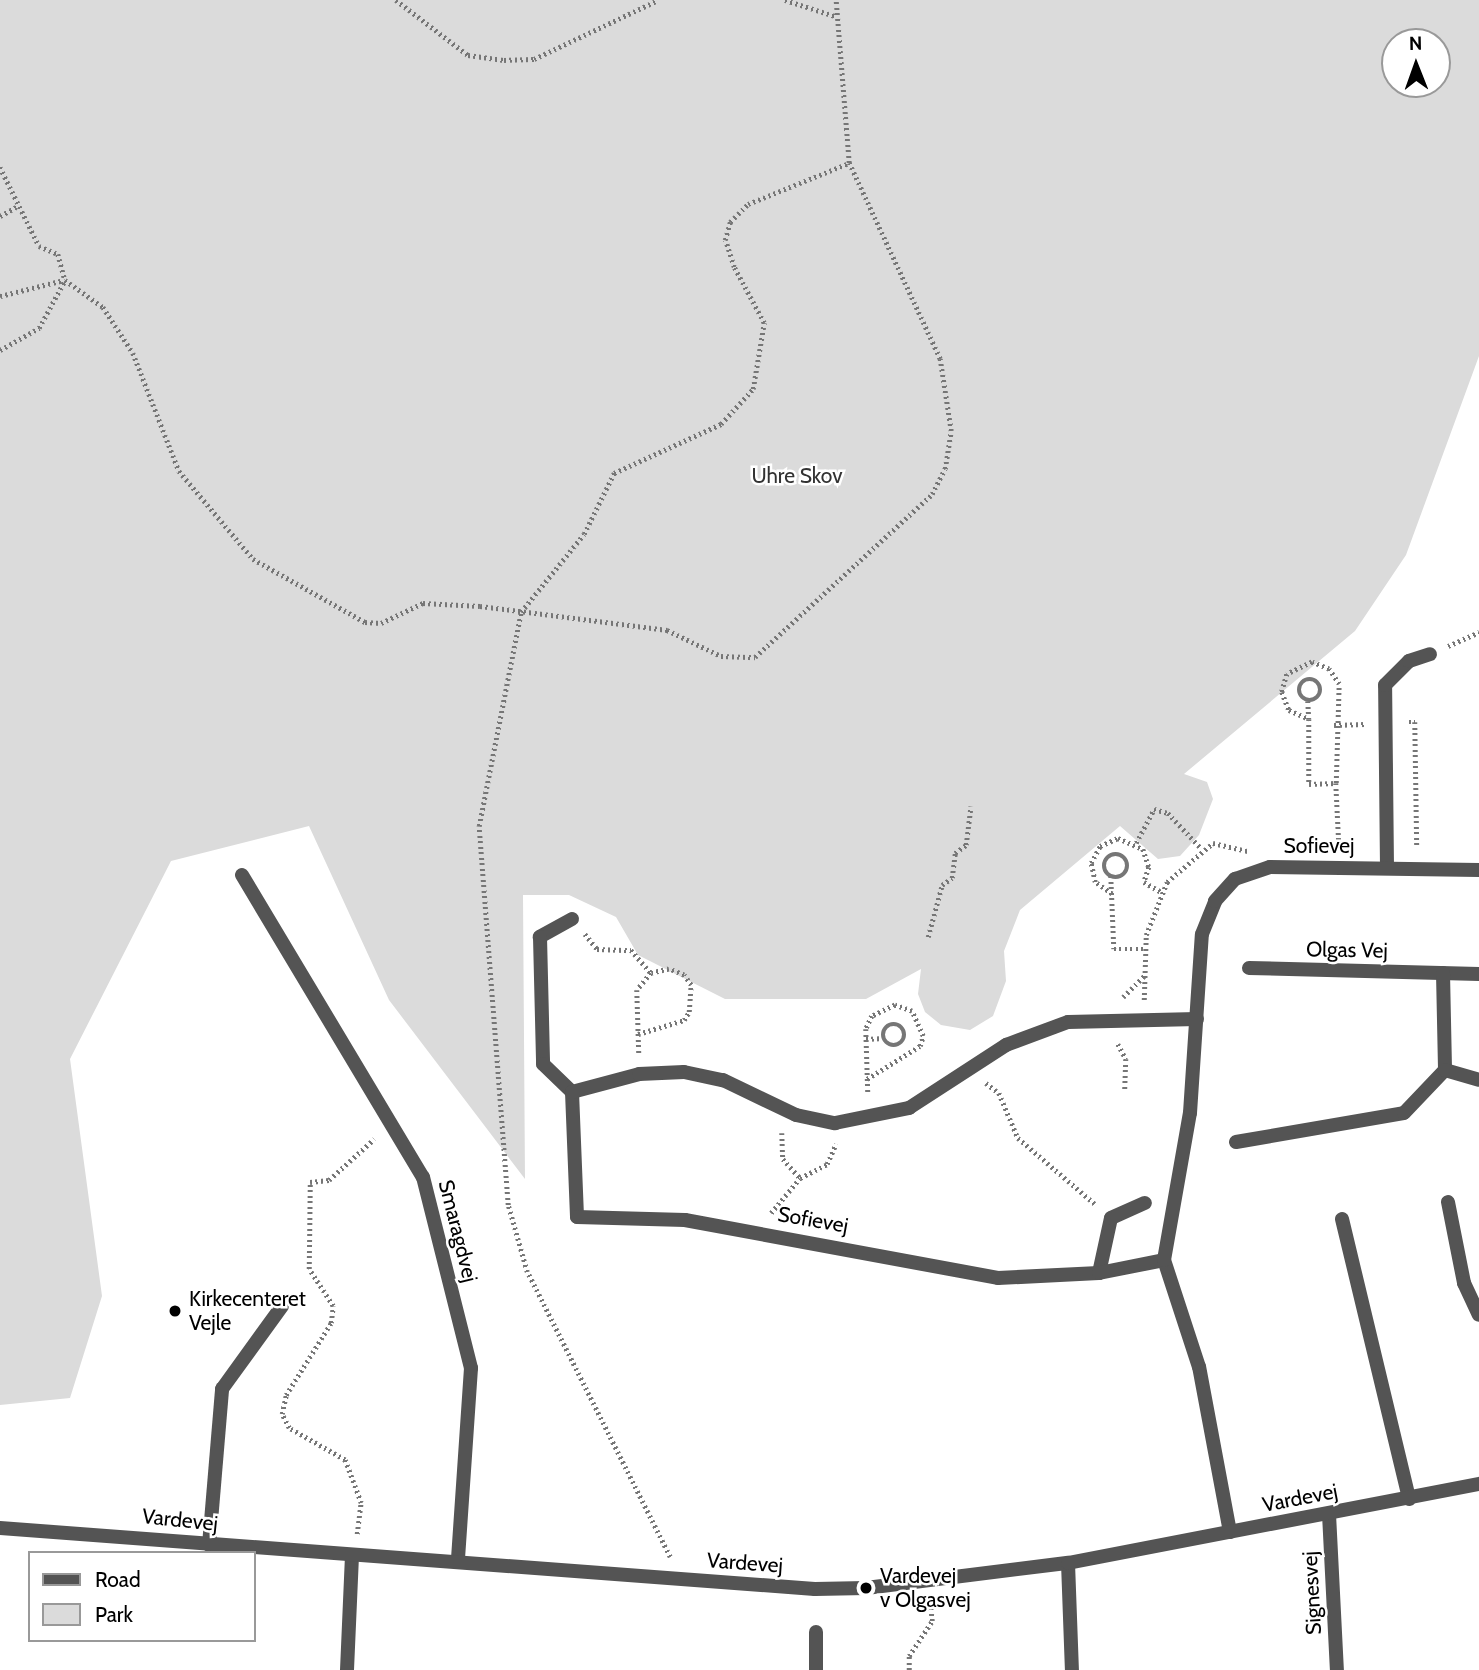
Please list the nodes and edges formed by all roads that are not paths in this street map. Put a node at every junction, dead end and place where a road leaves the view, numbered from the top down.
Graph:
1 (1430, 654) road end
2 (1387, 867) junction
3 (1479, 870) edge
4 (242, 875) dead end
5 (572, 919) road end
6 (1249, 968) dead end
7 (1443, 973) junction
8 (1479, 974) edge
9 (1197, 1019) junction
10 (1445, 1070) junction
11 (1479, 1080) edge
12 (572, 1092) junction
13 (1236, 1142) dead end
14 (1448, 1202) dead end
15 (1145, 1203) dead end
16 (1342, 1219) dead end
17 (1164, 1260) junction
18 (1099, 1273) junction
19 (282, 1306) dead end
20 (1479, 1315) edge
21 (1479, 1484) edge
22 (1409, 1499) junction
23 (1329, 1514) junction
24 (0, 1528) edge
25 (1230, 1532) junction
26 (209, 1545) junction
27 (352, 1556) junction
28 (458, 1560) junction
29 (1068, 1563) junction
30 (816, 1632) dead end
31 (347, 1670) edge
32 (816, 1670) edge
33 (1072, 1670) edge
34 (1337, 1670) edge

1 - 2 street
2 - 3 street, Sofievej
2 - 9 street, Sofievej
4 - 28 street, Smaragdvej
5 - 12 street
6 - 7 street, Olgas Vej
7 - 8 street, Olgas Vej
7 - 10 street
9 - 12 street
9 - 17 street, Sofievej
10 - 11 street
10 - 13 street
12 - 18 street, Sofievej
14 - 20 street
15 - 18 street
16 - 22 street
17 - 18 street, Sofievej
17 - 25 street, Sofievej
19 - 26 street
21 - 22 street, Vardevej
22 - 23 street, Vardevej
23 - 25 street, Vardevej
23 - 34 street, Signesvej
24 - 26 street, Vardevej
25 - 29 street, Vardevej
26 - 27 street, Vardevej
27 - 28 street, Vardevej
27 - 31 street
28 - 29 street, Vardevej
29 - 33 street
30 - 32 street

